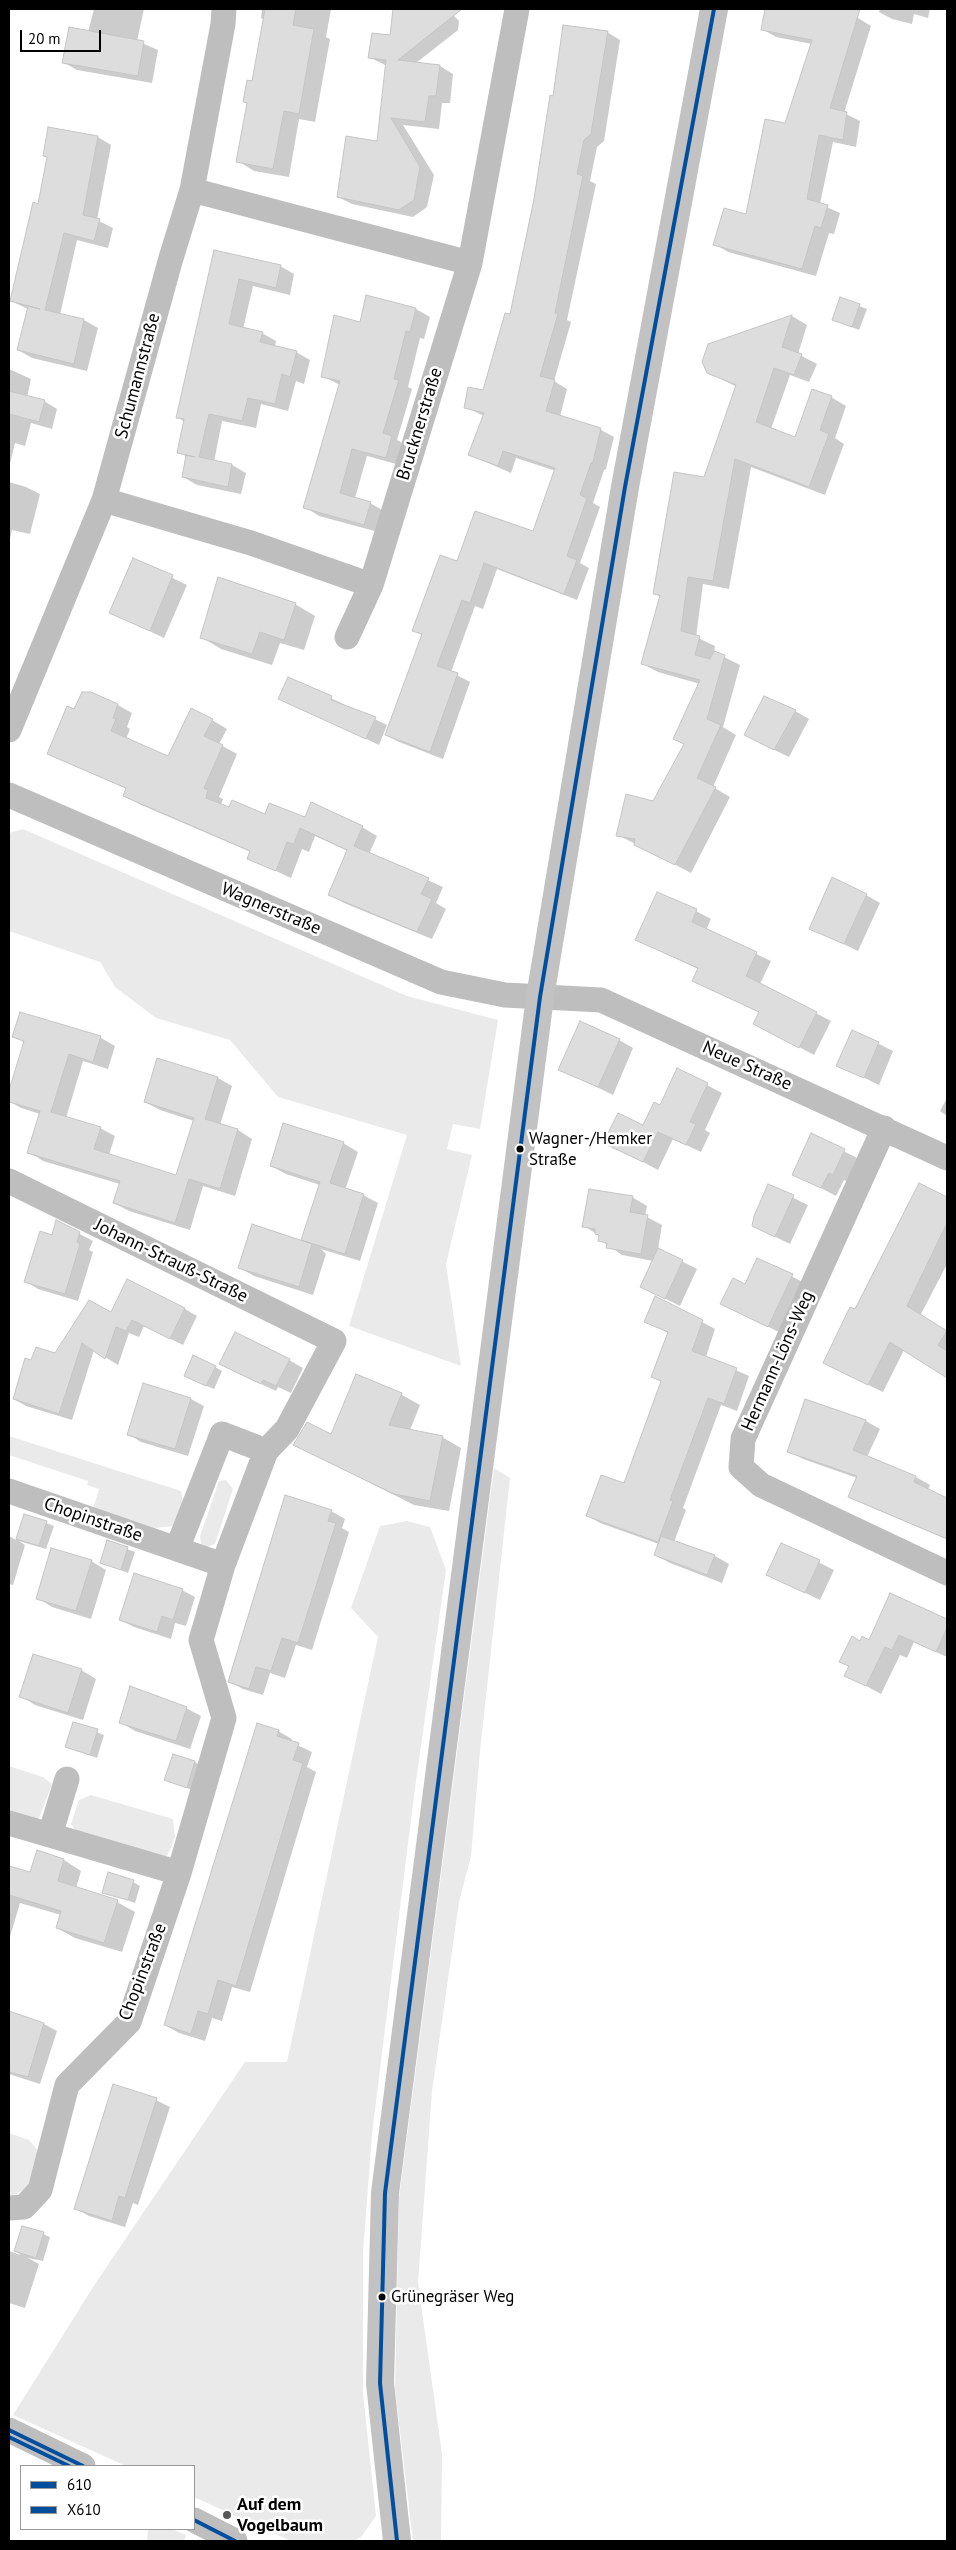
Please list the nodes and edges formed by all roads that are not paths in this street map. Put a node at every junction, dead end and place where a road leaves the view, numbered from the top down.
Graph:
1 (224, 9) edge
2 (517, 9) edge
3 (714, 9) edge
4 (192, 190) junction
5 (470, 263) junction
6 (104, 500) junction
7 (371, 585) junction
8 (347, 637) dead end
9 (9, 730) edge
10 (9, 795) edge
11 (540, 996) junction
12 (884, 1128) junction
13 (947, 1158) edge
14 (9, 1182) edge
15 (334, 1341) joint
16 (266, 1451) junction
17 (9, 1491) edge
18 (177, 1549) junction
19 (223, 1565) junction
20 (947, 1573) edge
21 (67, 1780) dead end
22 (9, 1823) edge
23 (50, 1835) junction
24 (179, 1873) junction
25 (9, 2208) edge
26 (9, 2430) edge
27 (81, 2465) edge
28 (198, 2529) edge
29 (235, 2541) edge
30 (397, 2541) edge

1 - 4 street, Schumannstraße
2 - 5 street, Brucknerstraße
3 - 11 main road
4 - 5 street
4 - 6 street, Schumannstraße
5 - 7 street, Brucknerstraße
6 - 7 street
6 - 9 street, Schumannstraße
7 - 8 street, Brucknerstraße
10 - 11 street, Wagnerstraße
11 - 12 street, Neue Straße
11 - 30 main road
12 - 13 street, Neue Straße
12 - 20 street, Hermann-Löns-Weg
14 - 15 street, Johann-Strauß-Straße
15 - 16 street, Chopinstraße
16 - 18 street
16 - 19 street, Chopinstraße
17 - 18 street, Chopinstraße
18 - 19 street, Chopinstraße
19 - 24 street, Chopinstraße
21 - 23 street
22 - 23 street
23 - 24 street
24 - 25 street, Chopinstraße
26 - 27 street
28 - 29 street

